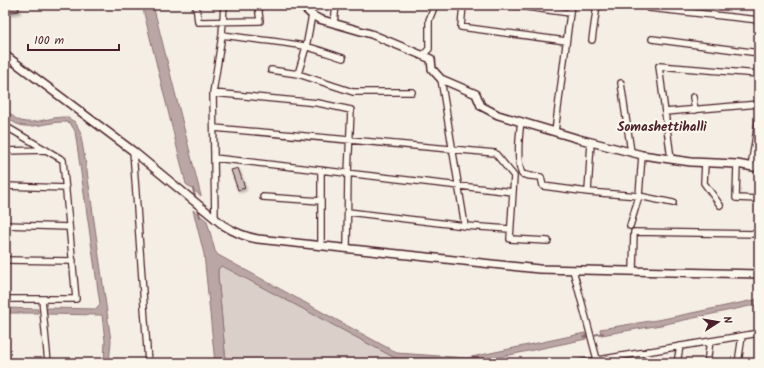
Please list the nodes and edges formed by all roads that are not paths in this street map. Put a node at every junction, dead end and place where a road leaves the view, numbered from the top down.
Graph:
1 (196, 5) edge
2 (224, 5) edge
3 (258, 5) edge
4 (336, 5) edge
5 (435, 5) edge
6 (464, 5) edge
7 (512, 5) edge
8 (571, 5) edge
9 (597, 5) edge
10 (303, 6) edge
11 (649, 8) dead end
12 (570, 13) junction
13 (312, 15) junction
14 (759, 20) edge
15 (334, 23) junction
16 (222, 35) junction
17 (592, 40) dead end
18 (652, 40) dead end
19 (566, 41) junction
20 (306, 47) junction
21 (759, 53) edge
22 (5, 55) edge
23 (422, 56) junction
24 (343, 58) dead end
25 (271, 70) dead end
26 (298, 74) junction
27 (759, 74) edge
28 (441, 78) junction
29 (621, 83) dead end
30 (412, 92) dead end
31 (213, 93) junction
32 (693, 97) dead end
33 (759, 104) edge
34 (696, 110) junction
35 (666, 112) junction
36 (759, 116) edge
37 (520, 122) junction
38 (5, 126) edge
39 (214, 128) junction
40 (554, 132) junction
41 (350, 140) junction
42 (591, 142) junction
43 (452, 149) junction
44 (46, 150) junction
45 (5, 151) edge
46 (133, 151) junction
47 (631, 152) junction
48 (642, 155) junction
49 (214, 158) junction
50 (671, 159) junction
51 (705, 163) junction
52 (737, 164) junction
53 (751, 167) junction
54 (759, 168) edge
55 (321, 170) junction
56 (348, 173) junction
57 (5, 186) edge
58 (458, 186) junction
59 (66, 188) junction
60 (513, 192) junction
61 (588, 192) junction
62 (639, 196) junction
63 (263, 197) dead end
64 (759, 199) edge
65 (321, 201) junction
66 (673, 203) dead end
67 (720, 204) dead end
68 (348, 212) junction
69 (215, 219) junction
70 (5, 225) edge
71 (465, 226) junction
72 (630, 226) dead end
73 (69, 227) junction
74 (510, 229) junction
75 (759, 234) edge
76 (548, 241) dead end
77 (321, 246) junction
78 (347, 248) junction
79 (5, 260) edge
80 (73, 262) junction
81 (573, 270) junction
82 (632, 271) junction
83 (759, 274) edge
84 (5, 299) edge
85 (42, 299) junction
86 (759, 333) edge
87 (742, 336) junction
88 (710, 341) junction
89 (680, 346) junction
90 (648, 351) junction
91 (597, 362) edge
92 (48, 363) edge
93 (148, 363) edge
94 (580, 363) edge
95 (646, 363) edge
96 (677, 363) edge
97 (707, 363) edge
98 (738, 363) edge

1 - 3 street
2 - 16 street
4 - 15 street
5 - 23 street
6 - 19 street
7 - 12 street
8 - 12 street
9 - 17 street
10 - 13 street
11 - 14 street
12 - 19 street
13 - 15 street
13 - 20 street
15 - 23 street
16 - 20 street
16 - 31 street
18 - 21 street
19 - 40 street
20 - 24 street
20 - 26 street
22 - 46 street
23 - 28 street
25 - 26 street
26 - 30 street
27 - 35 street
28 - 37 street
28 - 43 street
29 - 47 street
31 - 39 street
31 - 41 street
32 - 34 street
33 - 34 street
34 - 35 street
35 - 50 street
36 - 53 street
37 - 40 street
37 - 61 street
38 - 44 street
39 - 41 street
39 - 49 street
40 - 42 street
41 - 43 street
41 - 56 street
42 - 47 street
42 - 61 street
43 - 58 street
43 - 60 street
44 - 45 street
44 - 59 street
46 - 69 street
46 - 93 street
47 - 48 street
48 - 50 street
48 - 62 street
49 - 55 street
49 - 69 street
50 - 51 street
51 - 52 street
51 - 67 street
52 - 53 street
52 - 64 street
53 - 54 street
55 - 56 street
55 - 65 street
56 - 58 street
56 - 68 street
57 - 59 street
58 - 60 street
58 - 71 street
59 - 73 street
60 - 74 street
61 - 62 street
62 - 66 street
62 - 72 street
63 - 65 street
65 - 77 street
68 - 71 street
68 - 78 street
69 - 77 street
70 - 73 street
71 - 74 street
73 - 80 street
74 - 76 street
75 - 82 street
77 - 78 street
78 - 81 street
79 - 80 street
80 - 85 street
81 - 82 street
81 - 91 street
82 - 83 street
84 - 85 street
85 - 92 street
86 - 87 street
87 - 88 street
87 - 98 street
88 - 89 street
88 - 97 street
89 - 90 street
89 - 96 street
90 - 91 street
90 - 95 street
91 - 94 street

